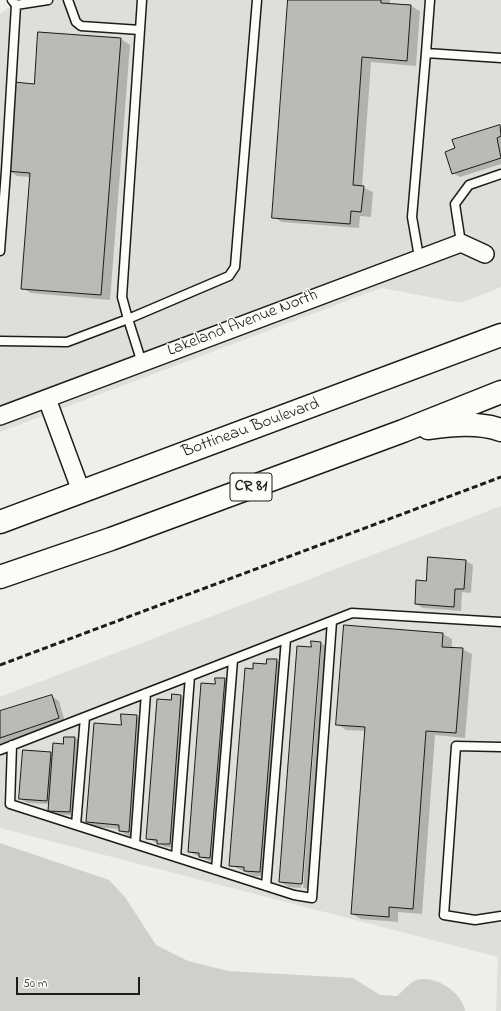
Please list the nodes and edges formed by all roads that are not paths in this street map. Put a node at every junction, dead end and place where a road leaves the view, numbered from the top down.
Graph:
1 (48, 0) edge
2 (68, 0) edge
3 (142, 0) edge
4 (257, 0) edge
5 (430, 0) edge
6 (14, 3) edge
7 (140, 30) junction
8 (426, 53) junction
9 (501, 58) edge
10 (501, 174) edge
11 (461, 243) junction
12 (0, 250) edge
13 (485, 254) dead end
14 (419, 257) junction
15 (128, 319) junction
16 (501, 335) edge
17 (0, 341) edge
18 (142, 363) junction
19 (501, 392) edge
20 (47, 399) junction
21 (0, 416) edge
22 (501, 430) edge
23 (403, 431) junction
24 (81, 491) junction
25 (0, 522) edge
26 (0, 577) edge
27 (332, 622) junction
28 (501, 622) edge
29 (286, 639) junction
30 (233, 660) junction
31 (190, 676) junction
32 (146, 693) junction
33 (85, 717) junction
34 (12, 745) junction
35 (501, 747) edge
36 (0, 750) edge
37 (76, 825) junction
38 (135, 844) junction
39 (176, 857) junction
40 (216, 870) junction
41 (266, 886) junction
42 (501, 916) edge

1 - 6 lane
2 - 7 lane
3 - 7 lane
4 - 15 lane
5 - 8 lane
6 - 12 lane
7 - 15 lane
8 - 9 lane
8 - 14 lane
10 - 11 lane
11 - 13 street
11 - 14 street, Lakeland Avenue North
14 - 18 street, Lakeland Avenue North
15 - 17 lane
15 - 18 lane
16 - 24 highway, Bottineau Boulevard
18 - 20 street, Lakeland Avenue North
19 - 23 highway, CR 81
20 - 21 street, Lakeland Avenue North
20 - 24 street
22 - 23 highway
23 - 26 highway, CR 81
24 - 25 highway, Bottineau Boulevard
27 - 28 lane
27 - 29 lane
27 - 41 lane
29 - 30 lane
29 - 41 lane
30 - 31 lane
30 - 40 lane
31 - 32 lane
31 - 39 lane
32 - 33 lane
32 - 38 lane
33 - 34 lane
33 - 37 lane
34 - 36 lane
34 - 37 lane
35 - 42 lane
37 - 38 lane
38 - 39 lane
39 - 40 lane
40 - 41 lane

